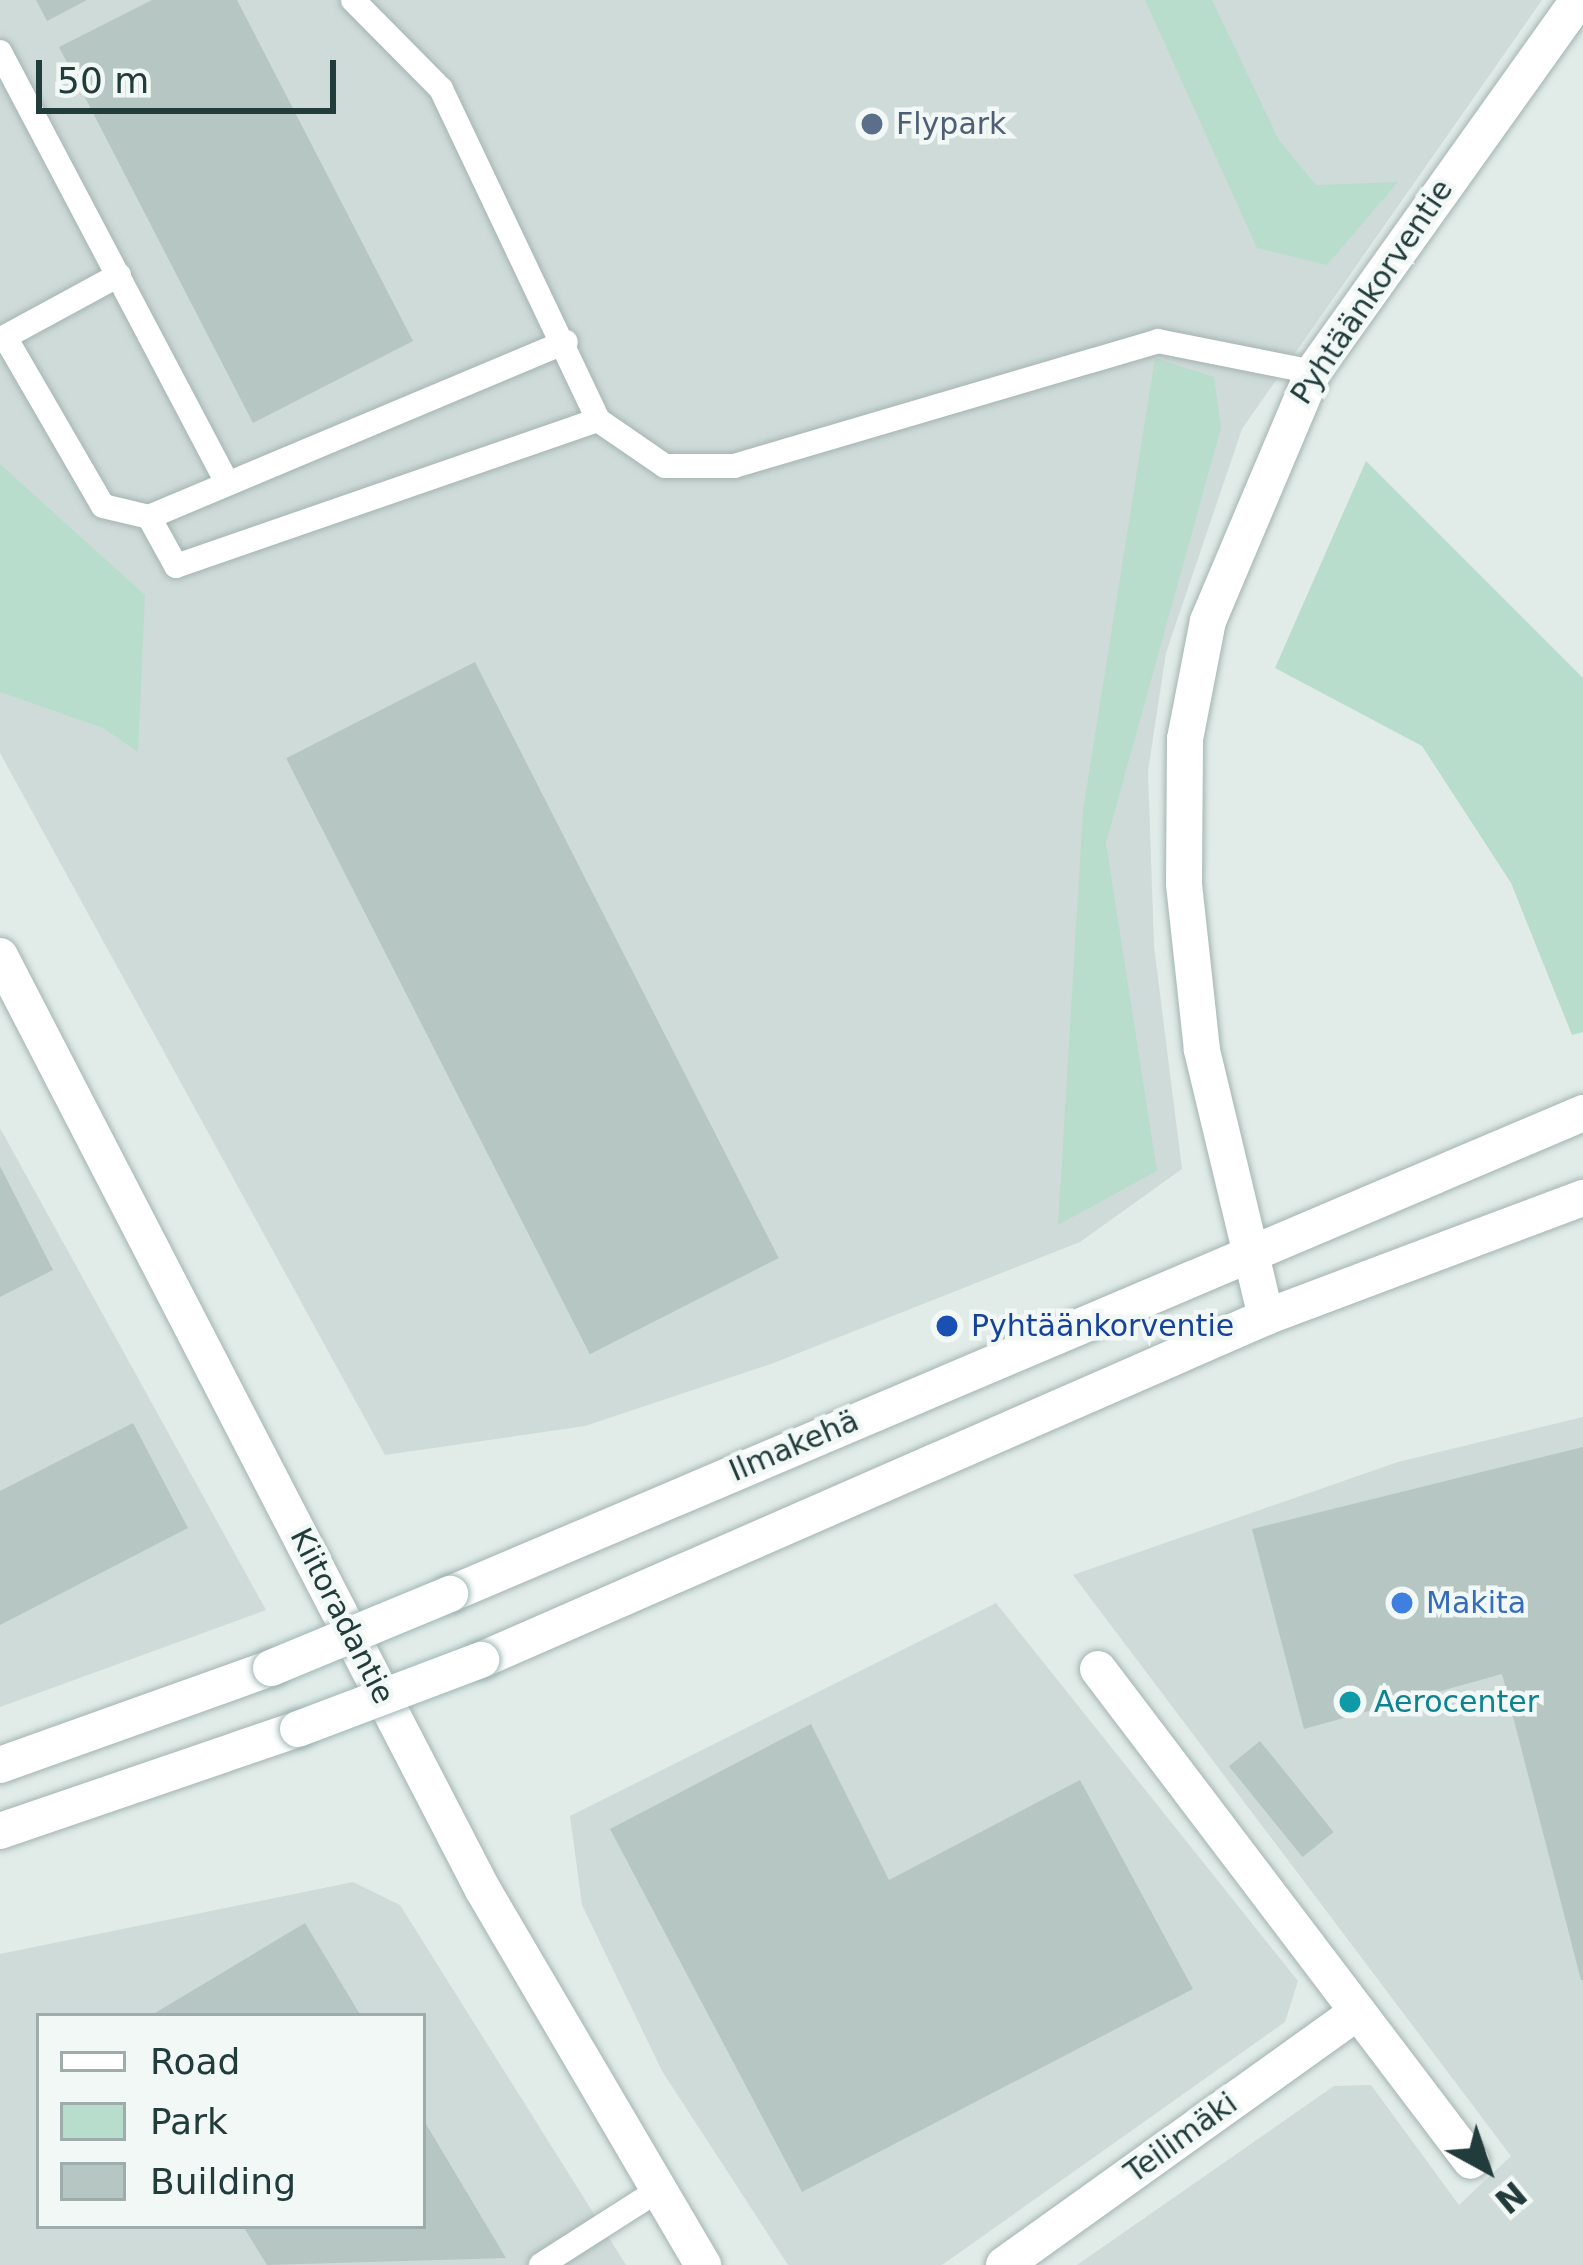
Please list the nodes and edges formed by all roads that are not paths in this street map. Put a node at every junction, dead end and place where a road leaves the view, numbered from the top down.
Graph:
1 (353, 0) edge
2 (1578, 0) edge
3 (0, 52) edge
4 (119, 275) junction
5 (566, 342) junction
6 (1313, 372) junction
7 (598, 420) junction
8 (226, 480) junction
9 (149, 517) junction
10 (0, 956) edge
11 (1583, 1113) edge
12 (1583, 1198) edge
13 (1247, 1250) junction
14 (1266, 1317) junction
15 (1098, 1669) dead end
16 (0, 1765) edge
17 (0, 1832) edge
18 (1358, 2012) junction
19 (1471, 2161) dead end
20 (655, 2192) junction
21 (541, 2265) edge
22 (703, 2265) edge
23 (1004, 2265) edge

1 - 5 lane
2 - 6 main road, Pyhtäänkorventie
3 - 4 lane
4 - 8 lane
4 - 9 lane
5 - 7 lane
5 - 8 lane
6 - 7 lane
6 - 13 main road, Pyhtäänkorventie
7 - 9 lane
8 - 9 lane
10 - 20 main road, Kiitoradantie
11 - 13 main road, Ilmakehä
12 - 14 main road
13 - 14 main road, Pyhtäänkorventie
13 - 16 main road, Ilmakehä, bridge
14 - 17 main road, bridge
15 - 18 main road
18 - 19 main road
18 - 23 main road, Teilimäki
20 - 21 lane
20 - 22 main road, Kiitoradantie

